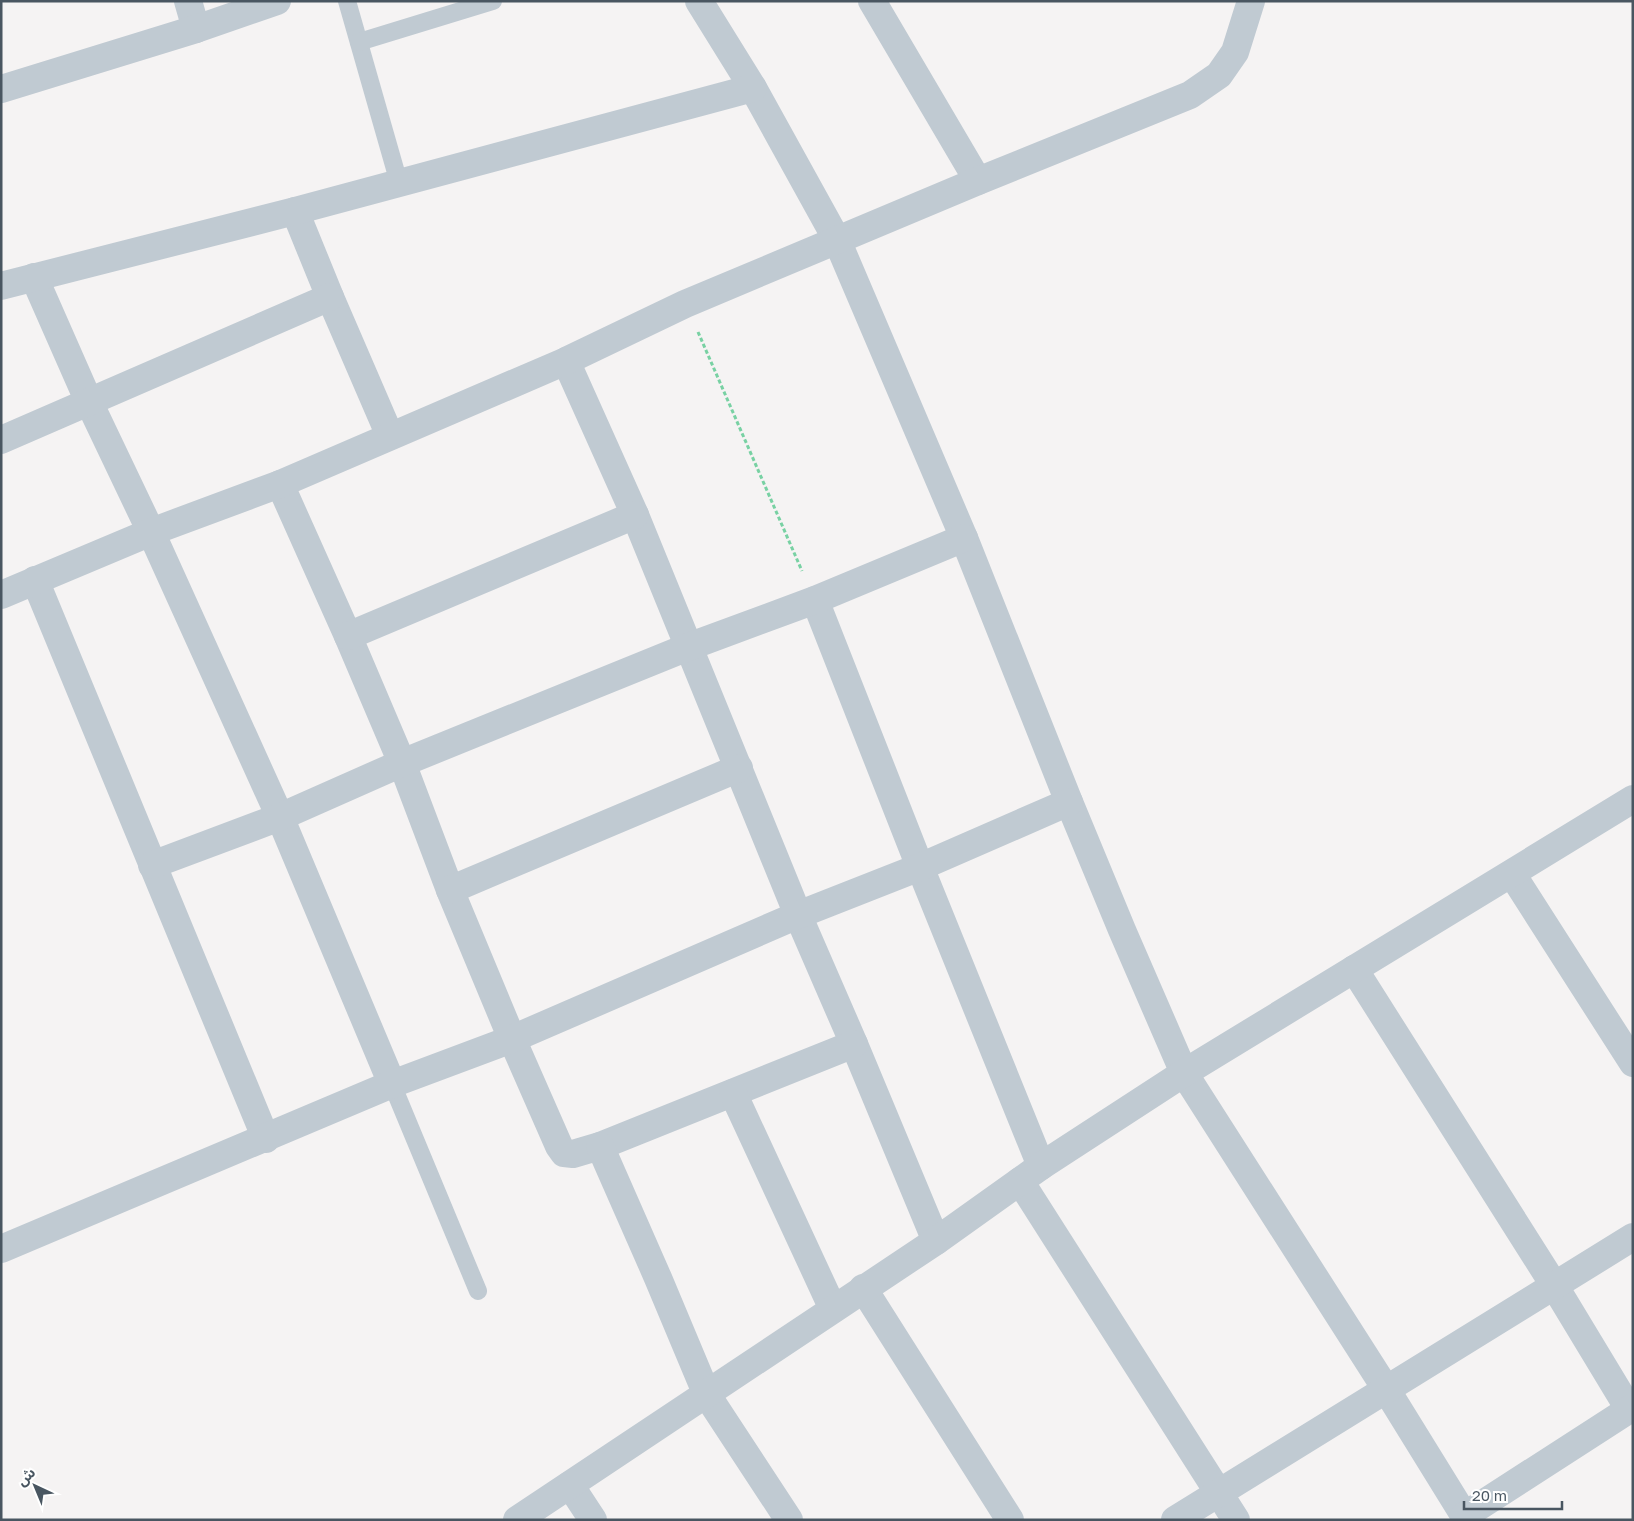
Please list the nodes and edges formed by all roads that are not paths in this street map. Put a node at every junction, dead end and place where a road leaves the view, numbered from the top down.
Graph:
1 (188, 1) edge
2 (277, 1) edge
3 (347, 1) edge
4 (493, 1) edge
5 (699, 1) edge
6 (872, 1) edge
7 (1251, 1) edge
8 (196, 29) junction
9 (359, 42) junction
10 (753, 88) junction
11 (1, 89) edge
12 (978, 181) junction
13 (399, 183) junction
14 (295, 211) junction
15 (837, 240) junction
16 (34, 277) junction
17 (2, 282) edge
18 (330, 298) junction
19 (566, 360) junction
20 (89, 402) junction
21 (390, 436) junction
22 (1, 440) edge
23 (280, 484) junction
24 (635, 515) junction
25 (151, 532) junction
26 (964, 538) junction
27 (35, 580) junction
28 (1, 594) edge
29 (815, 600) junction
30 (348, 636) junction
31 (688, 647) junction
32 (402, 763) junction
33 (739, 768) junction
34 (1633, 799) edge
35 (1069, 802) junction
36 (280, 817) junction
37 (152, 865) junction
38 (920, 867) junction
39 (1512, 874) junction
40 (450, 890) junction
41 (798, 915) junction
42 (1354, 969) junction
43 (512, 1039) junction
44 (854, 1044) junction
45 (1633, 1063) edge
46 (1184, 1073) junction
47 (392, 1084) junction
48 (733, 1094) junction
49 (266, 1139) junction
50 (600, 1146) junction
51 (1031, 1173) junction
52 (1633, 1237) edge
53 (936, 1241) junction
54 (1, 1249) edge
55 (1554, 1285) junction
56 (863, 1288) junction
57 (478, 1291) dead end
58 (833, 1309) junction
59 (1386, 1389) junction
60 (707, 1395) junction
61 (1631, 1408) edge
62 (570, 1485) junction
63 (1219, 1493) junction
64 (1466, 1518) edge
65 (517, 1520) edge
66 (593, 1520) edge
67 (789, 1520) edge
68 (1010, 1520) edge
69 (1175, 1520) edge
70 (1236, 1520) edge

1 - 8 street
2 - 8 street
3 - 9 lane
4 - 9 lane
5 - 10 street
6 - 12 street
7 - 12 street
8 - 11 street
9 - 13 lane
10 - 13 street
10 - 15 street
12 - 15 street
13 - 14 street
14 - 16 street
14 - 18 street
15 - 19 street
15 - 26 street
16 - 17 street
16 - 20 street
18 - 20 street
18 - 21 street
19 - 21 street
19 - 24 street
20 - 22 street
20 - 25 street
21 - 23 street
23 - 25 street
23 - 30 street
24 - 30 street
24 - 31 street
25 - 27 street
25 - 36 street
26 - 29 street
26 - 35 street
27 - 28 street
27 - 37 street
29 - 31 street
29 - 38 street
30 - 32 street
31 - 32 street
31 - 33 street
32 - 36 street
32 - 40 street
33 - 40 street
33 - 41 street
34 - 39 street
35 - 38 street
35 - 46 street
36 - 37 street
36 - 47 street
37 - 49 street
38 - 41 street
38 - 51 street
39 - 42 street
39 - 45 street
40 - 43 street
41 - 43 street
41 - 44 street
42 - 46 street
42 - 55 street
43 - 47 street
43 - 50 street
44 - 48 street
44 - 53 street
46 - 51 street
46 - 59 street
47 - 49 street
47 - 57 lane
48 - 50 street
48 - 58 street
49 - 54 street
50 - 60 street
51 - 53 street
51 - 63 street
52 - 55 street
53 - 56 street
55 - 59 street
55 - 61 street
56 - 58 street
56 - 68 street
58 - 60 street
59 - 63 street
59 - 64 street
60 - 62 street
60 - 67 street
61 - 64 street
62 - 65 street
62 - 66 street
63 - 69 street
63 - 70 street

